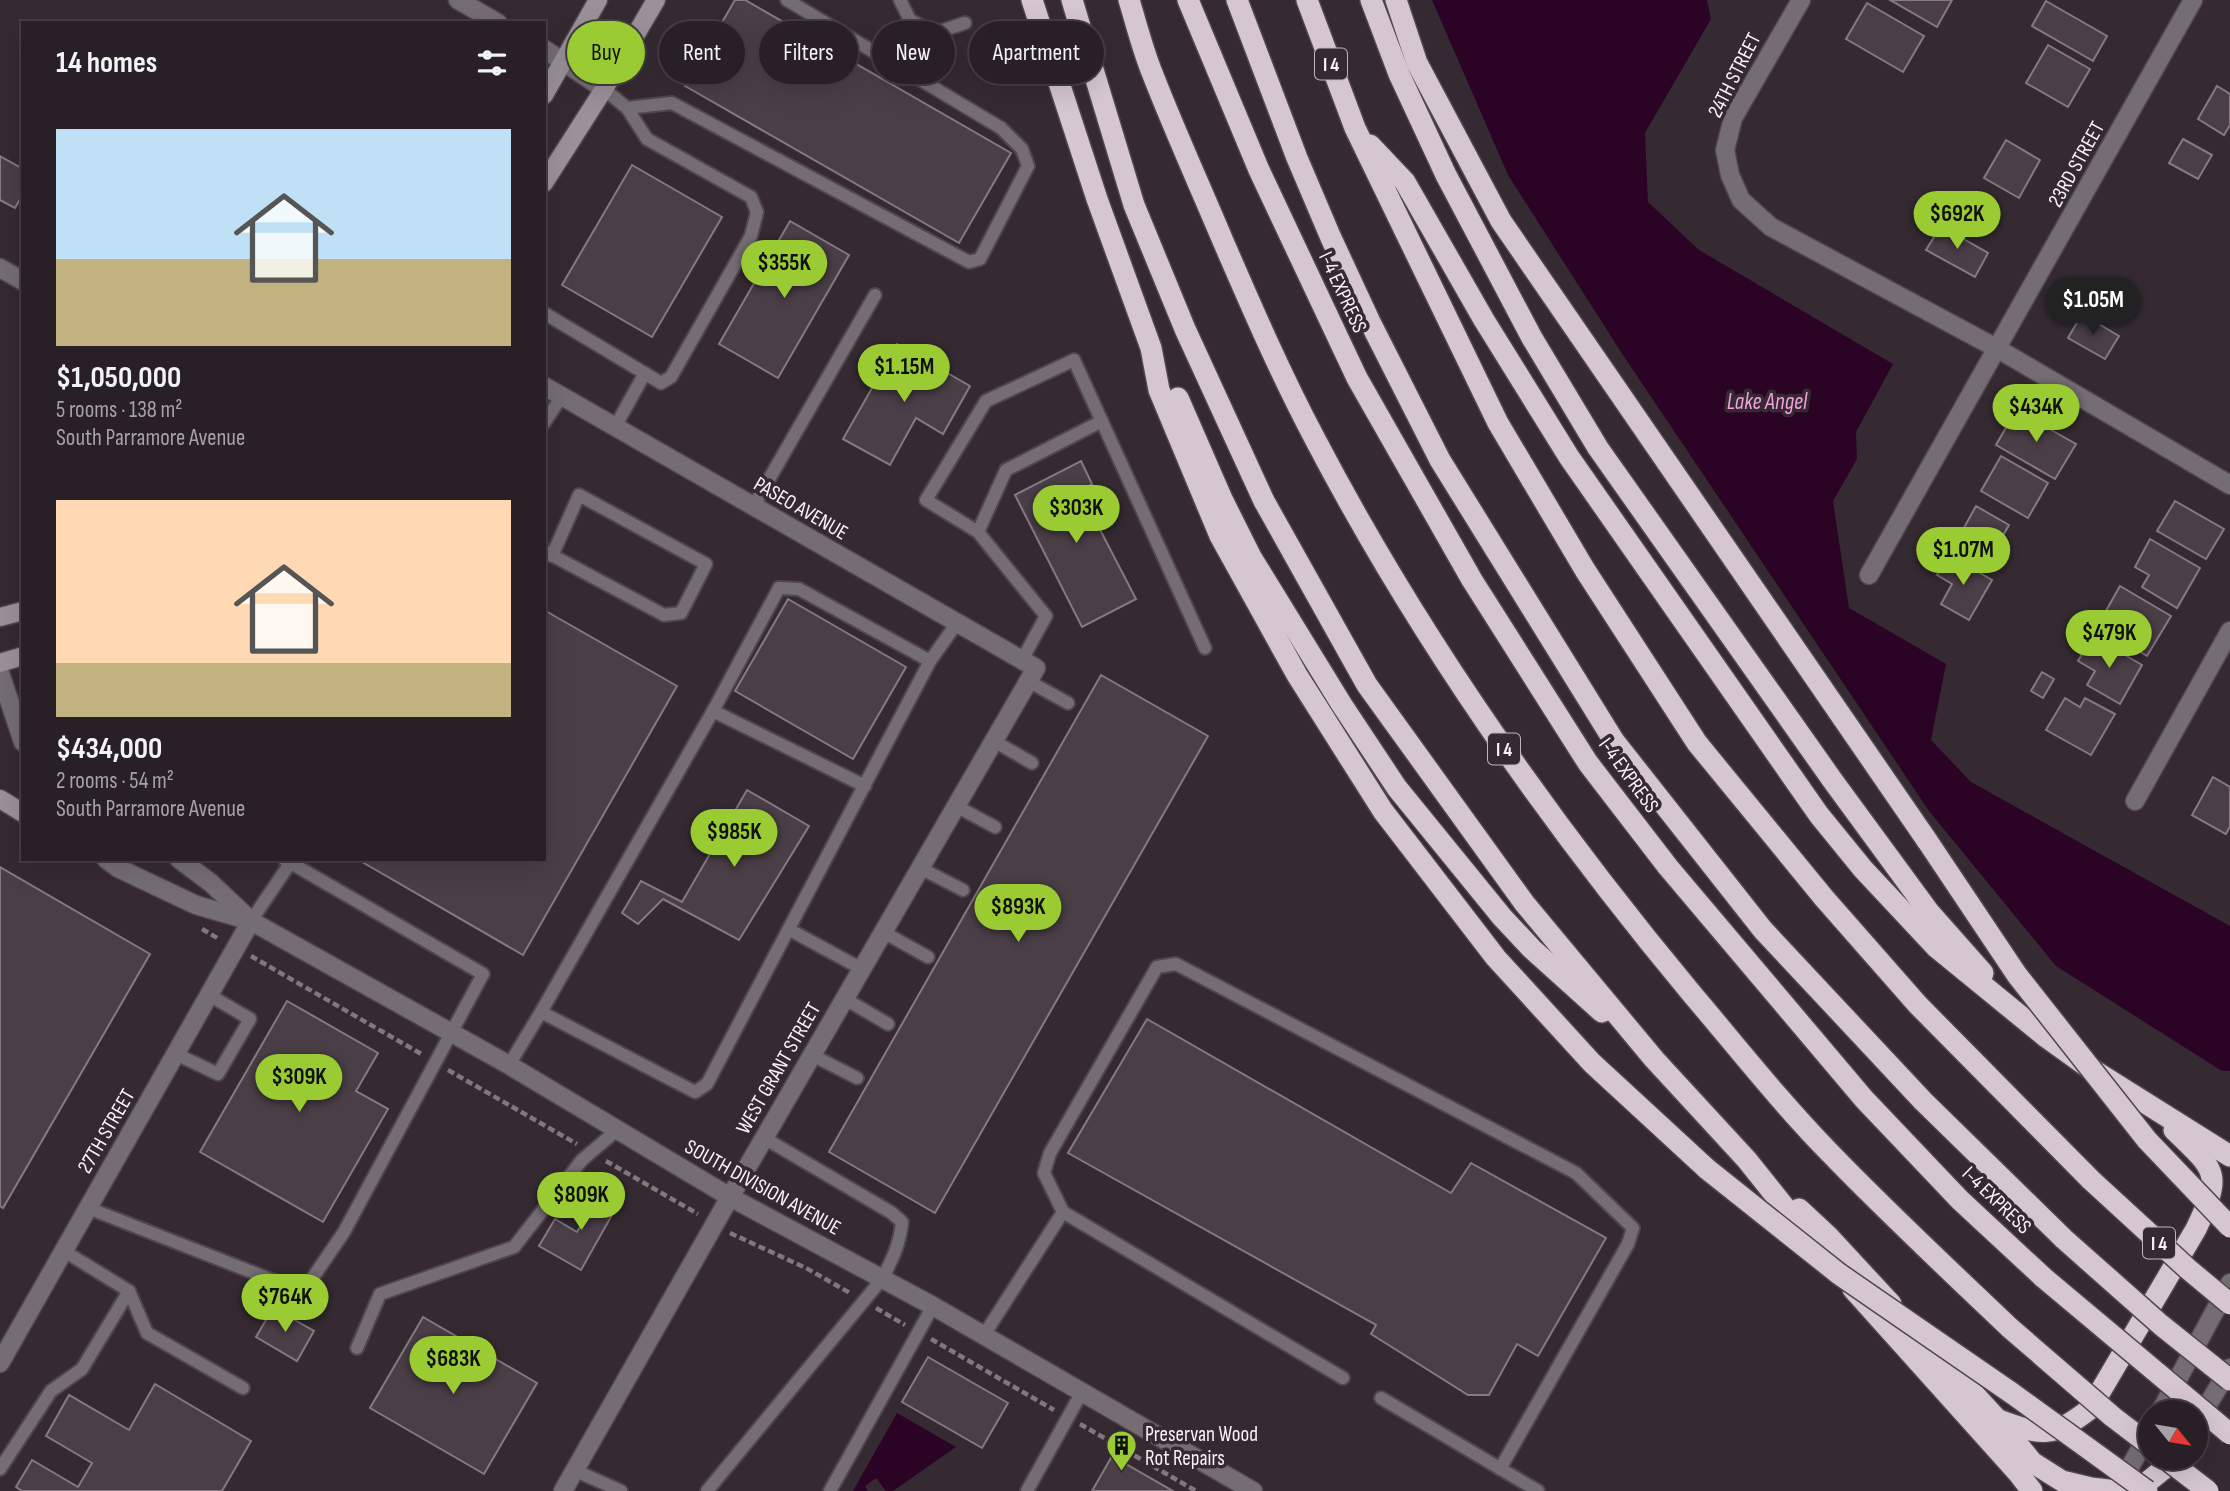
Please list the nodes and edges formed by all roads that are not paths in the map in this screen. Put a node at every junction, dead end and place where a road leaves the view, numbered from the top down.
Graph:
1 (458, 0) edge
2 (598, 0) edge
3 (656, 0) edge
4 (787, 0) edge
5 (900, 0) edge
6 (1032, 0) edge
7 (1072, 0) edge
8 (1129, 0) edge
9 (1188, 0) edge
10 (1237, 0) edge
11 (1307, 0) edge
12 (1371, 0) edge
13 (1396, 0) edge
14 (1801, 0) edge
15 (2193, 0) edge
16 (495, 21) edge
17 (965, 23) dead end
18 (546, 50) edge
19 (564, 60) junction
20 (604, 89) junction
21 (546, 91) edge
22 (627, 108) junction
23 (1355, 128) junction
24 (546, 180) edge
25 (0, 268) edge
26 (21, 280) edge
27 (875, 295) dead end
28 (546, 314) edge
29 (1151, 348) junction
30 (1998, 349) junction
31 (645, 373) junction
32 (546, 387) edge
33 (562, 396) junction
34 (546, 421) edge
35 (1101, 421) junction
36 (615, 427) junction
37 (2230, 485) edge
38 (754, 507) junction
39 (978, 532) junction
40 (548, 554) edge
41 (1869, 575) dead end
42 (21, 612) edge
43 (0, 617) edge
44 (957, 623) junction
45 (0, 626) edge
46 (2230, 631) edge
47 (1205, 648) dead end
48 (21, 657) edge
49 (930, 661) junction
50 (0, 663) edge
51 (1029, 670) junction
52 (0, 673) edge
53 (1068, 703) dead end
54 (713, 711) junction
55 (21, 736) edge
56 (994, 741) junction
57 (1032, 762) dead end
58 (865, 786) junction
59 (0, 799) edge
60 (2135, 801) dead end
61 (956, 806) junction
62 (21, 812) edge
63 (995, 827) dead end
64 (109, 861) edge
65 (182, 861) edge
66 (289, 861) edge
67 (920, 868) junction
68 (963, 890) dead end
69 (251, 921) junction
70 (790, 930) junction
71 (883, 932) junction
72 (928, 957) dead end
73 (862, 969) junction
74 (209, 995) junction
75 (845, 999) junction
76 (541, 1012) junction
77 (2024, 1019) junction
78 (888, 1024) dead end
79 (451, 1033) junction
80 (176, 1054) junction
81 (812, 1055) junction
82 (1654, 1059) junction
83 (509, 1065) junction
84 (858, 1079) dead end
85 (2145, 1102) junction
86 (617, 1130) junction
87 (764, 1138) junction
88 (2206, 1140) junction
89 (2230, 1140) edge
90 (2230, 1156) edge
91 (1747, 1160) junction
92 (730, 1197) junction
93 (88, 1208) junction
94 (1063, 1212) junction
95 (2230, 1227) edge
96 (64, 1251) junction
97 (882, 1279) junction
98 (2230, 1283) edge
99 (129, 1291) junction
100 (2230, 1304) edge
101 (933, 1306) junction
102 (984, 1335) junction
103 (357, 1348) dead end
104 (0, 1363) edge
105 (2230, 1368) edge
106 (1343, 1378) dead end
107 (2230, 1380) edge
108 (243, 1388) dead end
109 (1082, 1392) junction
110 (1381, 1398) dead end
111 (2167, 1400) edge
112 (2208, 1404) edge
113 (1997, 1419) junction
114 (2230, 1434) edge
115 (2138, 1435) edge
116 (2138, 1453) edge
117 (0, 1469) edge
118 (1500, 1469) junction
119 (575, 1470) junction
120 (2160, 1470) edge
121 (2167, 1470) edge
122 (2186, 1470) edge
123 (563, 1491) edge
124 (621, 1491) edge
125 (707, 1491) edge
126 (830, 1491) edge
127 (1027, 1491) edge
128 (1254, 1491) edge
129 (1538, 1491) edge
130 (2032, 1491) edge
131 (2117, 1491) edge
132 (2147, 1491) edge
133 (2157, 1491) edge
134 (2208, 1491) edge

1 - 16 street
2 - 19 main road
3 - 20 main road
4 - 22 lane
5 - 17 lane
6 - 29 highway
7 - 82 highway
8 - 115 highway, I 4, bridge
9 - 114 highway, I-4 EXPRESS, bridge
10 - 107 highway, I-4 EXPRESS, bridge
11 - 23 highway, I 4
12 - 77 highway
13 - 95 highway, bridge
14 - 30 street, 24TH STREET
15 - 30 street, 23RD STREET
18 - 19 street
19 - 20 street
19 - 21 main road
20 - 22 lane
20 - 24 main road
22 - 31 lane
23 - 77 highway
23 - 100 highway, I 4, bridge
25 - 26 street
27 - 38 lane
28 - 31 lane
29 - 82 highway
29 - 132 highway, bridge
30 - 37 street
30 - 41 street, 23RD STREET
31 - 36 lane
32 - 33 street, PASEO AVENUE
33 - 34 lane
33 - 36 street, PASEO AVENUE
35 - 39 lane
35 - 39 lane
35 - 47 lane
36 - 38 street, PASEO AVENUE
38 - 44 street, PASEO AVENUE
39 - 51 lane
40 - 40 lane
42 - 43 main road
43 - 45 street
44 - 49 lane
44 - 51 street, PASEO AVENUE
46 - 60 street
48 - 50 main road
49 - 54 lane
49 - 58 lane
51 - 53 lane
51 - 56 street, WEST GRANT STREET
52 - 55 street
54 - 58 lane
54 - 76 lane
56 - 57 lane
56 - 61 street, WEST GRANT STREET
58 - 70 lane
59 - 62 main road
61 - 63 lane
61 - 67 street, WEST GRANT STREET
64 - 69 street, SOUTH DIVISION AVENUE
65 - 69 street, SOUTH DIVISION AVENUE
66 - 69 lane
66 - 79 lane
67 - 68 lane
67 - 71 street, WEST GRANT STREET
69 - 74 street, 27TH STREET
69 - 79 street, SOUTH DIVISION AVENUE
70 - 73 lane
70 - 76 lane
71 - 72 lane
71 - 73 street, WEST GRANT STREET
73 - 75 street, WEST GRANT STREET
74 - 80 street, 27TH STREET
74 - 80 lane
75 - 78 lane
75 - 81 street, WEST GRANT STREET
76 - 83 lane
77 - 85 highway
79 - 83 street, SOUTH DIVISION AVENUE
79 - 93 lane
80 - 93 street, 27TH STREET
81 - 84 lane
81 - 87 street, WEST GRANT STREET
82 - 91 highway
83 - 86 street, SOUTH DIVISION AVENUE
85 - 88 highway
85 - 113 highway
86 - 92 street, SOUTH DIVISION AVENUE
86 - 103 lane
87 - 92 street, WEST GRANT STREET
87 - 97 lane
88 - 89 highway
88 - 90 highway
91 - 113 highway
91 - 130 highway
92 - 97 street, SOUTH DIVISION AVENUE
92 - 119 street, WEST GRANT STREET
93 - 96 street, 27TH STREET
94 - 102 lane
94 - 106 lane
94 - 118 lane
96 - 99 lane
96 - 104 street, 27TH STREET
97 - 101 street, SOUTH DIVISION AVENUE
97 - 125 lane
98 - 111 street
99 - 108 lane
99 - 117 lane
101 - 102 street, SOUTH DIVISION AVENUE
101 - 126 lane
102 - 109 street, SOUTH DIVISION AVENUE
105 - 112 street
109 - 127 lane
109 - 128 street, SOUTH DIVISION AVENUE
110 - 118 lane
113 - 131 highway
116 - 131 street
118 - 129 lane
119 - 123 street, WEST GRANT STREET
119 - 124 lane
120 - 131 highway
121 - 133 street
122 - 134 highway, bridge

